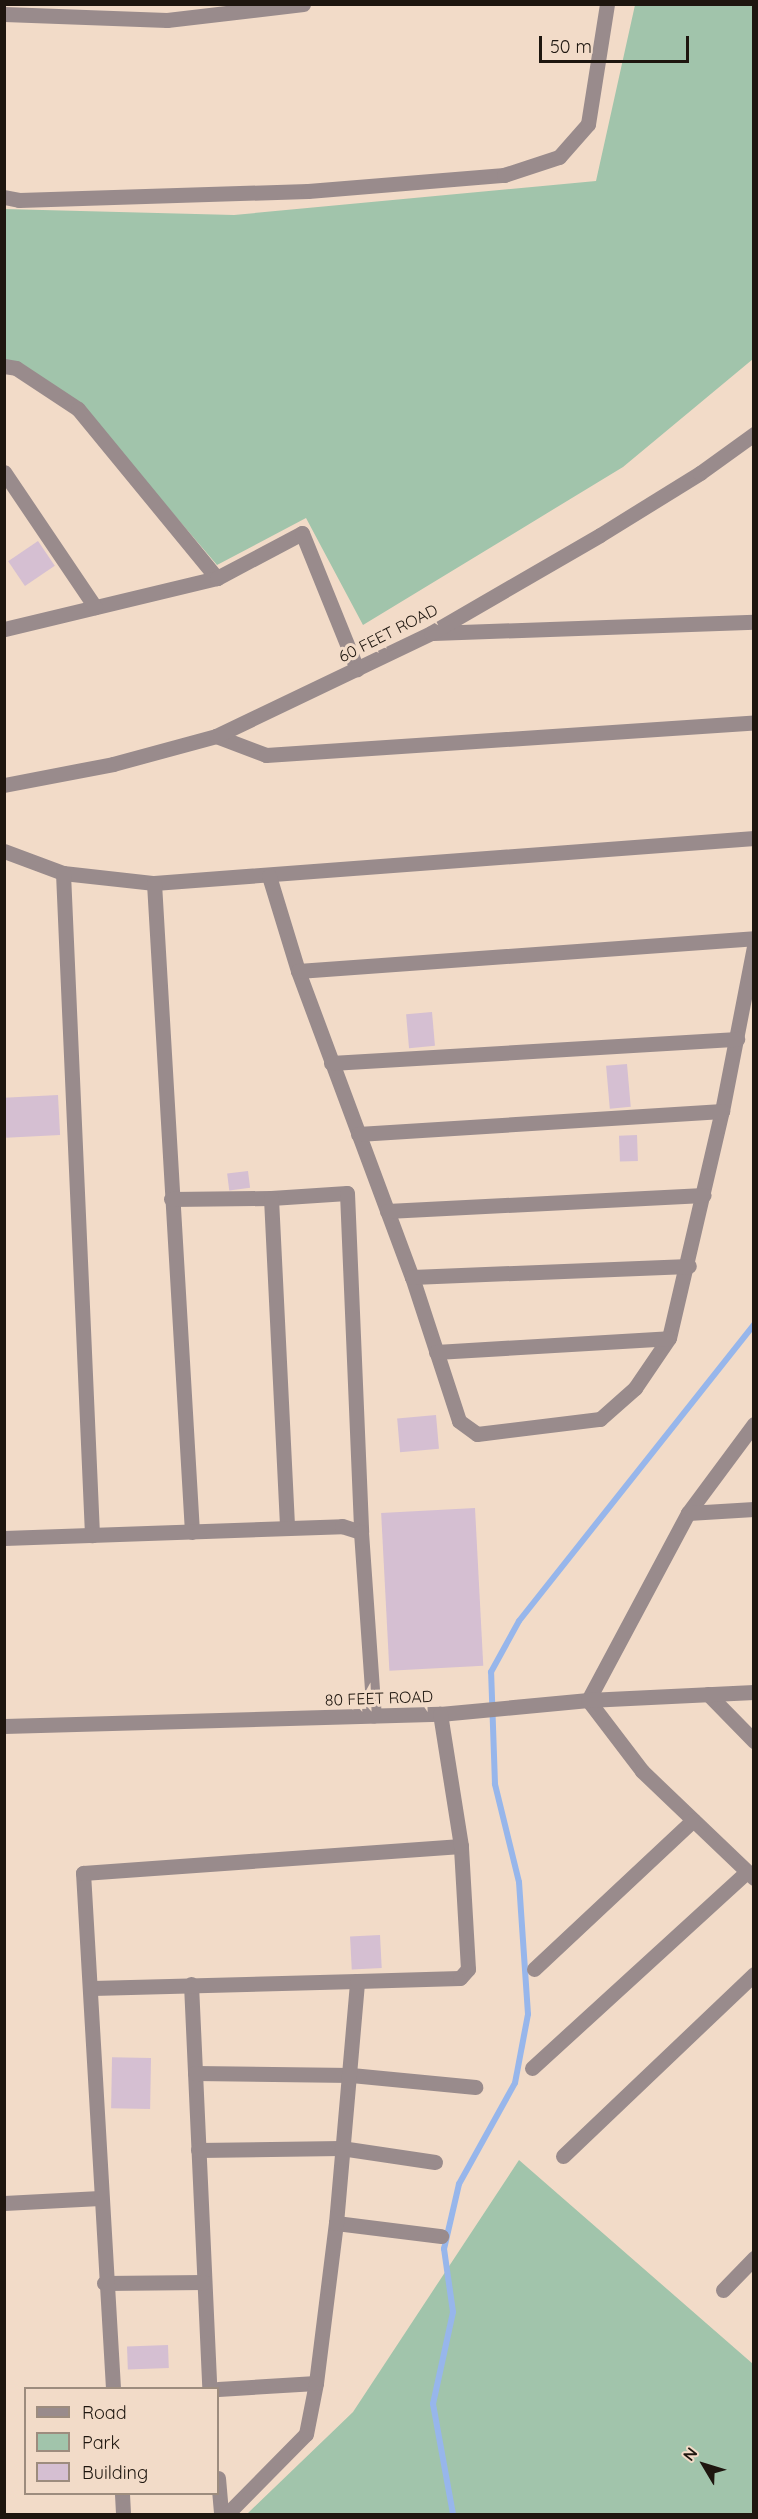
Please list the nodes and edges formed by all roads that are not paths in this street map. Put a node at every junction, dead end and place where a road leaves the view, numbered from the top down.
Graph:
1 (303, 4) edge
2 (607, 4) edge
3 (257, 7) edge
4 (4, 14) edge
5 (4, 198) edge
6 (4, 366) edge
7 (753, 434) edge
8 (4, 472) edge
9 (217, 578) junction
10 (95, 607) junction
11 (753, 621) edge
12 (4, 629) edge
13 (431, 633) junction
14 (357, 669) junction
15 (753, 723) edge
16 (216, 736) junction
17 (4, 785) edge
18 (753, 838) edge
19 (4, 851) edge
20 (63, 873) junction
21 (269, 876) junction
22 (154, 883) junction
23 (753, 938) edge
24 (753, 947) edge
25 (298, 971) junction
26 (737, 1039) junction
27 (331, 1063) junction
28 (722, 1111) junction
29 (358, 1134) junction
30 (704, 1195) junction
31 (270, 1198) junction
32 (171, 1199) junction
33 (387, 1211) junction
34 (689, 1266) junction
35 (412, 1276) junction
36 (669, 1338) junction
37 (436, 1352) junction
38 (753, 1424) edge
39 (753, 1509) edge
40 (688, 1513) junction
41 (287, 1528) junction
42 (192, 1532) junction
43 (361, 1532) junction
44 (92, 1535) junction
45 (4, 1538) edge
46 (753, 1692) edge
47 (708, 1694) junction
48 (588, 1701) junction
49 (440, 1714) junction
50 (374, 1716) junction
51 (4, 1726) edge
52 (753, 1741) edge
53 (693, 1820) junction
54 (461, 1846) junction
55 (750, 1875) edge
56 (534, 1969) dead end
57 (753, 1974) edge
58 (357, 1981) junction
59 (191, 1984) junction
60 (92, 1988) junction
61 (532, 2068) dead end
62 (195, 2073) junction
63 (351, 2075) junction
64 (475, 2087) dead end
65 (341, 2148) junction
66 (198, 2150) junction
67 (563, 2156) dead end
68 (435, 2162) dead end
69 (100, 2198) junction
70 (4, 2203) edge
71 (336, 2223) junction
72 (441, 2236) dead end
73 (753, 2258) edge
74 (204, 2282) junction
75 (104, 2283) junction
76 (723, 2290) dead end
77 (316, 2383) junction
78 (113, 2387) edge
79 (209, 2387) edge
80 (219, 2389) edge
81 (219, 2490) edge
82 (122, 2495) edge
83 (123, 2514) edge
84 (221, 2514) edge
85 (227, 2514) edge

1 - 3 street
2 - 5 street
3 - 4 street
6 - 9 street
7 - 13 street, 60 FEET ROAD
8 - 10 street
9 - 10 street
9 - 14 street
10 - 12 street
11 - 13 street
13 - 14 street, 60 FEET ROAD
14 - 16 street, 60 FEET ROAD
15 - 16 street
16 - 17 street, 60 FEET ROAD
18 - 21 street
19 - 20 street
20 - 22 street
20 - 44 street
21 - 22 street
21 - 25 street
22 - 32 street
23 - 25 street
24 - 26 street
25 - 27 street
26 - 27 street
26 - 28 street
27 - 29 street
28 - 29 street
28 - 30 street
29 - 33 street
30 - 33 street
30 - 34 street
31 - 32 street
31 - 41 street
31 - 43 street
32 - 42 street
33 - 35 street
34 - 35 street
34 - 36 street
35 - 37 street
36 - 37 street
36 - 37 street
38 - 40 street
39 - 40 street
40 - 48 street
41 - 42 street
41 - 43 street
42 - 44 street
43 - 50 street
44 - 45 street
46 - 47 street, 80 FEET ROAD
47 - 48 street, 80 FEET ROAD
47 - 52 street
48 - 49 street, 80 FEET ROAD
48 - 53 street
49 - 50 street, 80 FEET ROAD
49 - 54 street
50 - 51 street, 80 FEET ROAD
53 - 55 street
53 - 56 street
54 - 58 street
54 - 60 street
55 - 61 street
57 - 67 street
58 - 59 street
58 - 63 street
59 - 60 street
59 - 62 street
60 - 69 street
62 - 63 street
62 - 66 street
63 - 64 street
63 - 65 street
65 - 66 street
65 - 68 street
65 - 71 street
66 - 74 street
69 - 70 street
69 - 75 street
71 - 72 street
71 - 77 street
73 - 76 street
74 - 75 street
74 - 79 street
75 - 78 street
77 - 80 street
77 - 85 street
81 - 84 street
82 - 83 street

